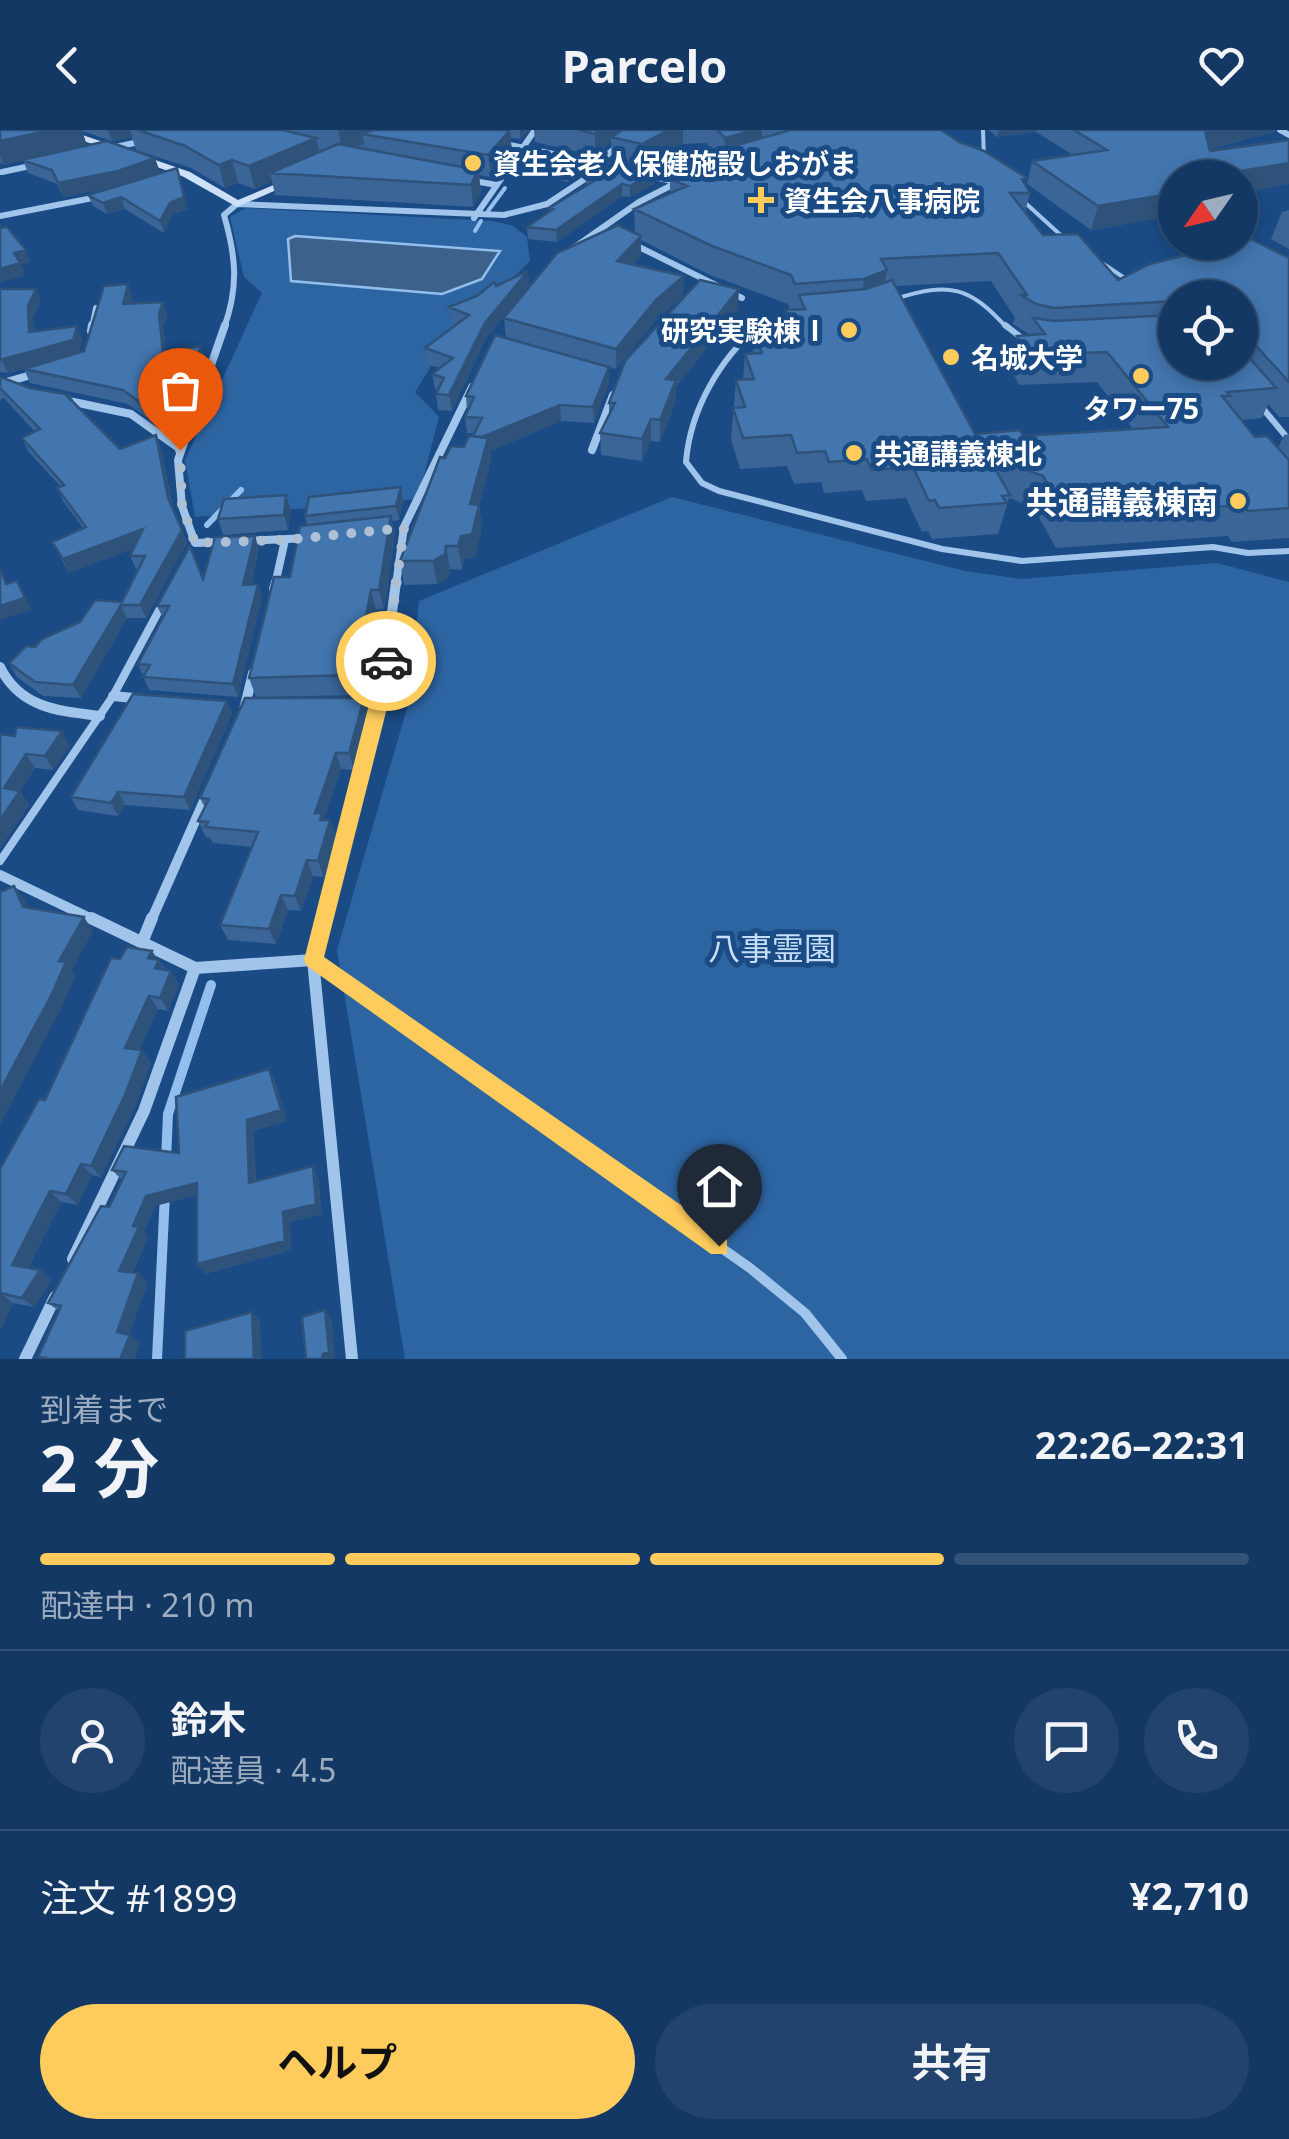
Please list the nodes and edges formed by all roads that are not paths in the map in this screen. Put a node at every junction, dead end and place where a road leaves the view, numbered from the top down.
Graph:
1 (58, 130) edge
2 (535, 130) edge
3 (645, 130) edge
4 (983, 130) edge
5 (1280, 130) edge
6 (1289, 135) edge
7 (161, 137) edge
8 (491, 142) edge
9 (526, 147) junction
10 (110, 148) junction
11 (92, 152) edge
12 (38, 164) edge
13 (601, 164) junction
14 (984, 164) edge
15 (623, 169) edge
16 (2, 172) edge
17 (180, 172) junction
18 (310, 173) edge
19 (641, 174) edge
20 (161, 178) edge
21 (459, 178) edge
22 (693, 178) edge
23 (676, 182) junction
24 (497, 185) junction
25 (1010, 191) edge
26 (106, 196) edge
27 (237, 204) junction
28 (0, 216) edge
29 (474, 218) junction
30 (601, 228) junction
31 (1069, 243) edge
32 (565, 253) edge
33 (1099, 262) edge
34 (708, 282) junction
35 (1133, 283) edge
36 (694, 294) edge
37 (742, 298) edge
38 (886, 304) edge
39 (96, 308) edge
40 (798, 317) edge
41 (88, 342) edge
42 (1036, 342) edge
43 (53, 368) edge
44 (476, 377) edge
45 (619, 378) edge
46 (2, 381) edge
47 (16, 388) edge
48 (54, 399) edge
49 (1256, 401) edge
50 (1289, 442) edge
51 (1275, 446) edge
52 (592, 450) dead end
53 (179, 455) junction
54 (404, 528) junction
55 (384, 530) edge
56 (325, 536) edge
57 (285, 540) junction
58 (195, 543) junction
59 (1289, 551) edge
60 (186, 560) edge
61 (168, 594) edge
62 (272, 596) edge
63 (259, 651) edge
64 (0, 666) edge
65 (3, 684) edge
66 (113, 696) junction
67 (151, 699) edge
68 (361, 704) edge
69 (380, 704) junction
70 (226, 705) edge
71 (246, 706) junction
72 (265, 706) edge
73 (100, 716) junction
74 (238, 724) edge
75 (214, 778) edge
76 (0, 861) edge
77 (0, 875) edge
78 (143, 940) junction
79 (313, 960) junction
80 (195, 968) junction
81 (67, 1270) edge
82 (59, 1288) edge
83 (25, 1359) edge
84 (352, 1359) edge
85 (842, 1359) edge

1 - 10 street
2 - 9 street
3 - 13 street
4 - 14 lane
5 - 6 street
7 - 10 street
8 - 9 street
9 - 13 street
9 - 24 street
10 - 11 street
10 - 17 street
12 - 16 street
13 - 15 street
13 - 29 street
17 - 20 street
17 - 27 street
18 - 27 street
19 - 23 street
21 - 24 street
22 - 23 street
23 - 30 street
24 - 29 street
25 - 31 lane
26 - 28 street
27 - 29 street
27 - 53 street
30 - 32 street
30 - 34 street
33 - 35 lane
34 - 36 street
34 - 37 street
38 - 42 lane
39 - 41 street
40 - 59 lane
43 - 46 street
44 - 54 street
45 - 52 street
46 - 47 street
48 - 53 street
49 - 50 lane
50 - 51 lane
53 - 58 street
54 - 55 street
54 - 69 street
56 - 57 street
57 - 58 street
57 - 62 street
58 - 60 lane
61 - 66 lane
63 - 71 street
64 - 65 street
65 - 73 street
66 - 67 street
66 - 73 lane
68 - 69 street
69 - 79 street
70 - 71 street
71 - 72 street
71 - 74 street
73 - 76 lane
75 - 78 street
77 - 78 street
78 - 80 street
79 - 80 street
79 - 84 street
79 - 85 lane
80 - 81 street
82 - 83 street

